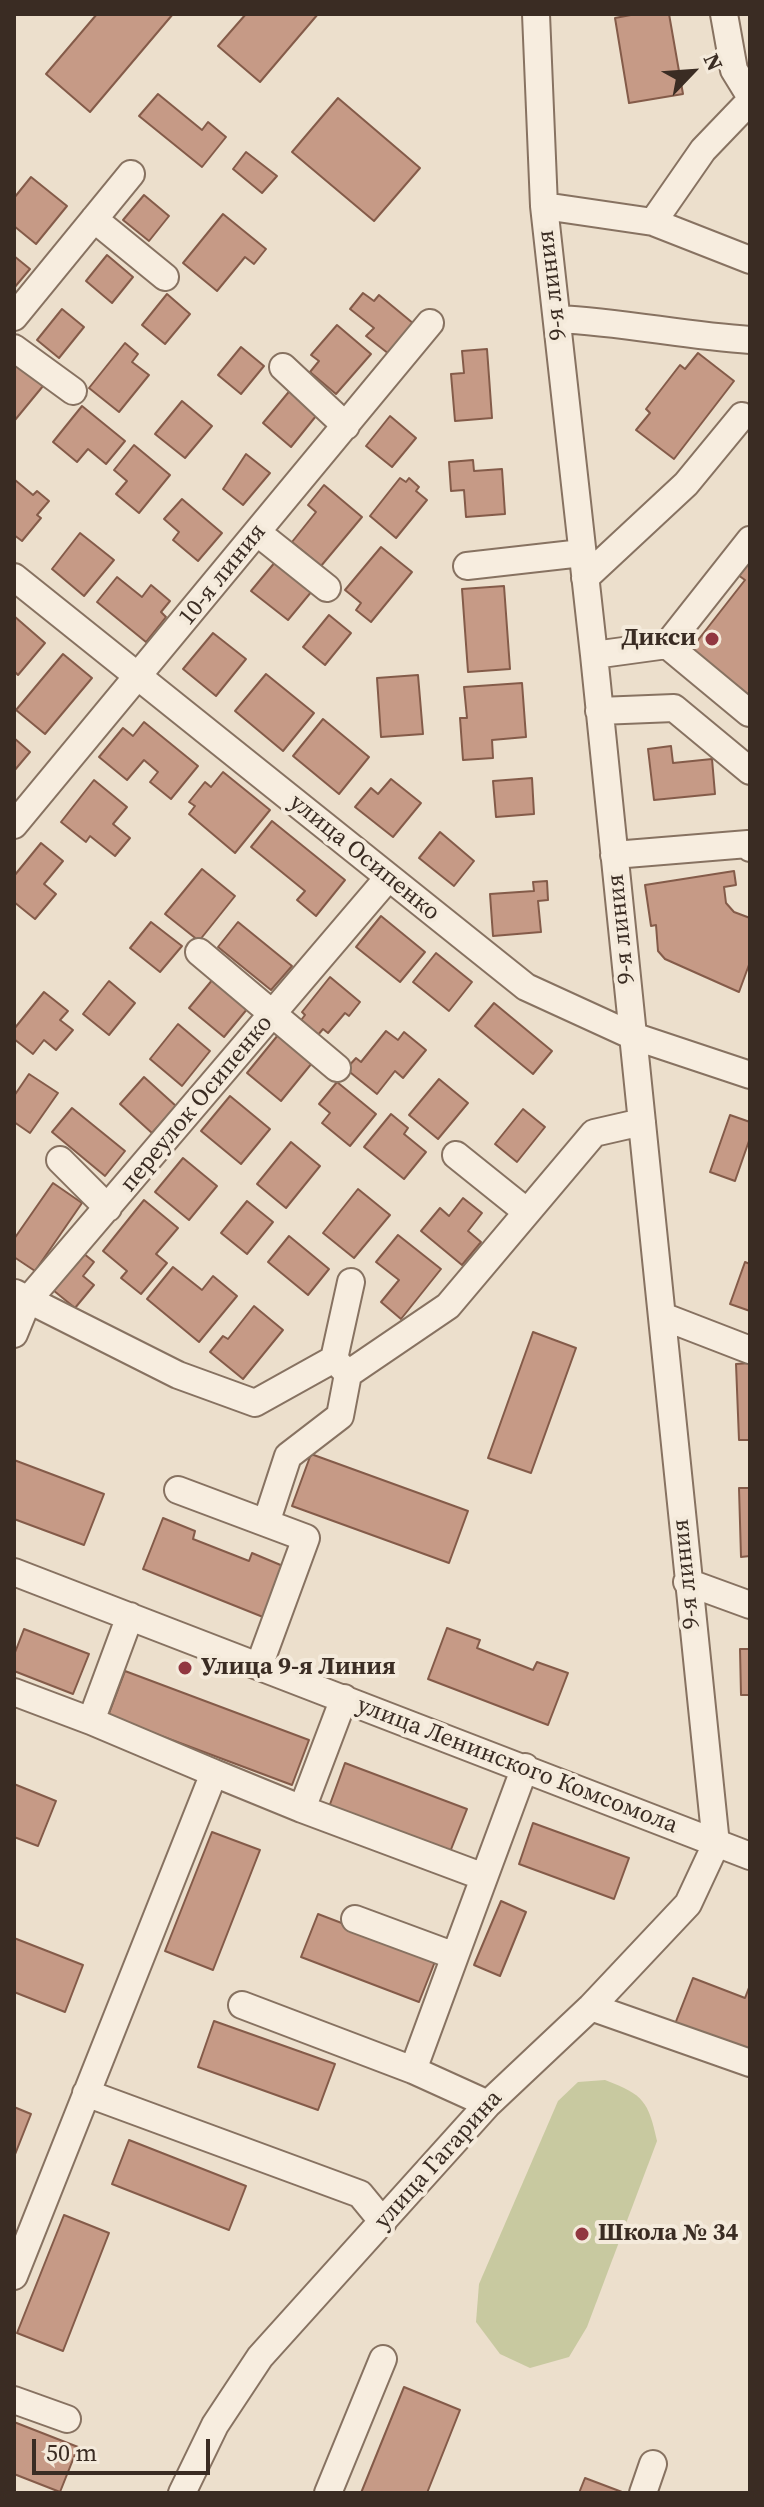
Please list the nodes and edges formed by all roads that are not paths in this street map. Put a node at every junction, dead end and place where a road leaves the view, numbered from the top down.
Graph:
1 (536, 14) edge
2 (724, 14) edge
3 (750, 99) edge
4 (131, 174) dead end
5 (544, 206) junction
6 (94, 219) junction
7 (653, 222) junction
8 (750, 260) edge
9 (165, 277) dead end
10 (14, 317) edge
11 (558, 319) junction
12 (430, 323) dead end
13 (750, 340) edge
14 (14, 348) edge
15 (283, 367) dead end
16 (73, 391) dead end
17 (742, 416) dead end
18 (346, 426) junction
19 (258, 533) junction
20 (750, 540) edge
21 (583, 565) junction
22 (467, 566) dead end
23 (14, 577) edge
24 (327, 588) dead end
25 (667, 645) junction
26 (594, 655) junction
27 (139, 678) junction
28 (599, 711) junction
29 (749, 713) edge
30 (750, 771) edge
31 (14, 825) edge
32 (750, 848) edge
33 (614, 855) junction
34 (388, 878) junction
35 (199, 952) dead end
36 (272, 1014) junction
37 (633, 1036) junction
38 (337, 1068) dead end
39 (750, 1075) edge
40 (642, 1122) junction
41 (456, 1155) dead end
42 (60, 1160) dead end
43 (108, 1208) junction
44 (527, 1212) junction
45 (351, 1282) dead end
46 (21, 1296) edge
47 (662, 1316) junction
48 (14, 1334) edge
49 (750, 1350) edge
50 (341, 1367) junction
51 (178, 1490) dead end
52 (266, 1523) junction
53 (14, 1572) edge
54 (687, 1582) junction
55 (750, 1605) edge
56 (130, 1616) junction
57 (259, 1666) junction
58 (14, 1692) edge
59 (344, 1698) junction
60 (91, 1721) junction
61 (525, 1767) junction
62 (214, 1773) junction
63 (302, 1809) junction
64 (716, 1844) junction
65 (750, 1856) edge
66 (484, 1877) junction
67 (355, 1919) dead end
68 (455, 1956) junction
69 (242, 2005) dead end
70 (591, 2007) junction
71 (750, 2063) edge
72 (413, 2070) junction
73 (86, 2093) junction
74 (488, 2104) junction
75 (383, 2222) junction
76 (17, 2259) edge
77 (383, 2359) dead end
78 (14, 2400) edge
79 (67, 2419) dead end
80 (653, 2464) dead end
81 (182, 2493) edge
82 (328, 2493) edge
83 (643, 2493) edge

1 - 5 street, 9-я линия
2 - 3 street
3 - 7 street
4 - 6 street
5 - 7 street
5 - 11 street, 9-я линия
6 - 9 street
6 - 10 street
7 - 8 street
11 - 13 street
11 - 21 street, 9-я линия
12 - 18 street, 10-я линия
14 - 16 street
15 - 18 street
17 - 21 street
18 - 19 street, 10-я линия
19 - 24 street
19 - 27 street, 10-я линия
20 - 25 street
21 - 22 street
21 - 26 street, 9-я линия
23 - 27 street, улица Осипенко
25 - 26 street
25 - 29 street
26 - 28 street, 9-я линия
27 - 31 street, 10-я линия
27 - 34 street, улица Осипенко
28 - 30 street
28 - 33 street, 9-я линия
32 - 33 street
33 - 37 street, 9-я линия
34 - 36 street, переулок Осипенко
34 - 37 street, улица Осипенко
35 - 36 street
36 - 38 street
36 - 43 street, переулок Осипенко
37 - 39 street, улица Осипенко
37 - 40 street, 9-я линия
40 - 44 street
40 - 47 street, 9-я линия
41 - 44 street
42 - 43 street
43 - 46 street, переулок Осипенко
44 - 50 street
45 - 50 street
46 - 48 street, переулок Осипенко
46 - 50 street
47 - 49 street
47 - 54 street, 9-я линия
50 - 52 street
51 - 52 street
52 - 57 street
53 - 56 street, улица Ленинского Комсомола
54 - 55 street
54 - 64 street, 9-я линия
56 - 57 street, улица Ленинского Комсомола
56 - 60 street
57 - 59 street, улица Ленинского Комсомола
58 - 60 street
59 - 61 street, улица Ленинского Комсомола
59 - 63 street
60 - 62 street
61 - 64 street, улица Ленинского Комсомола
61 - 66 street
62 - 63 street
62 - 73 street
63 - 66 street
64 - 65 street, улица Ленинского Комсомола
64 - 70 street, улица Гагарина
66 - 68 street
67 - 68 street
68 - 72 street
69 - 72 street
70 - 71 street
70 - 74 street, улица Гагарина
72 - 74 street
73 - 75 street
73 - 76 street
74 - 75 street, улица Гагарина
75 - 81 street, улица Гагарина
77 - 82 street
78 - 79 street
80 - 83 street

